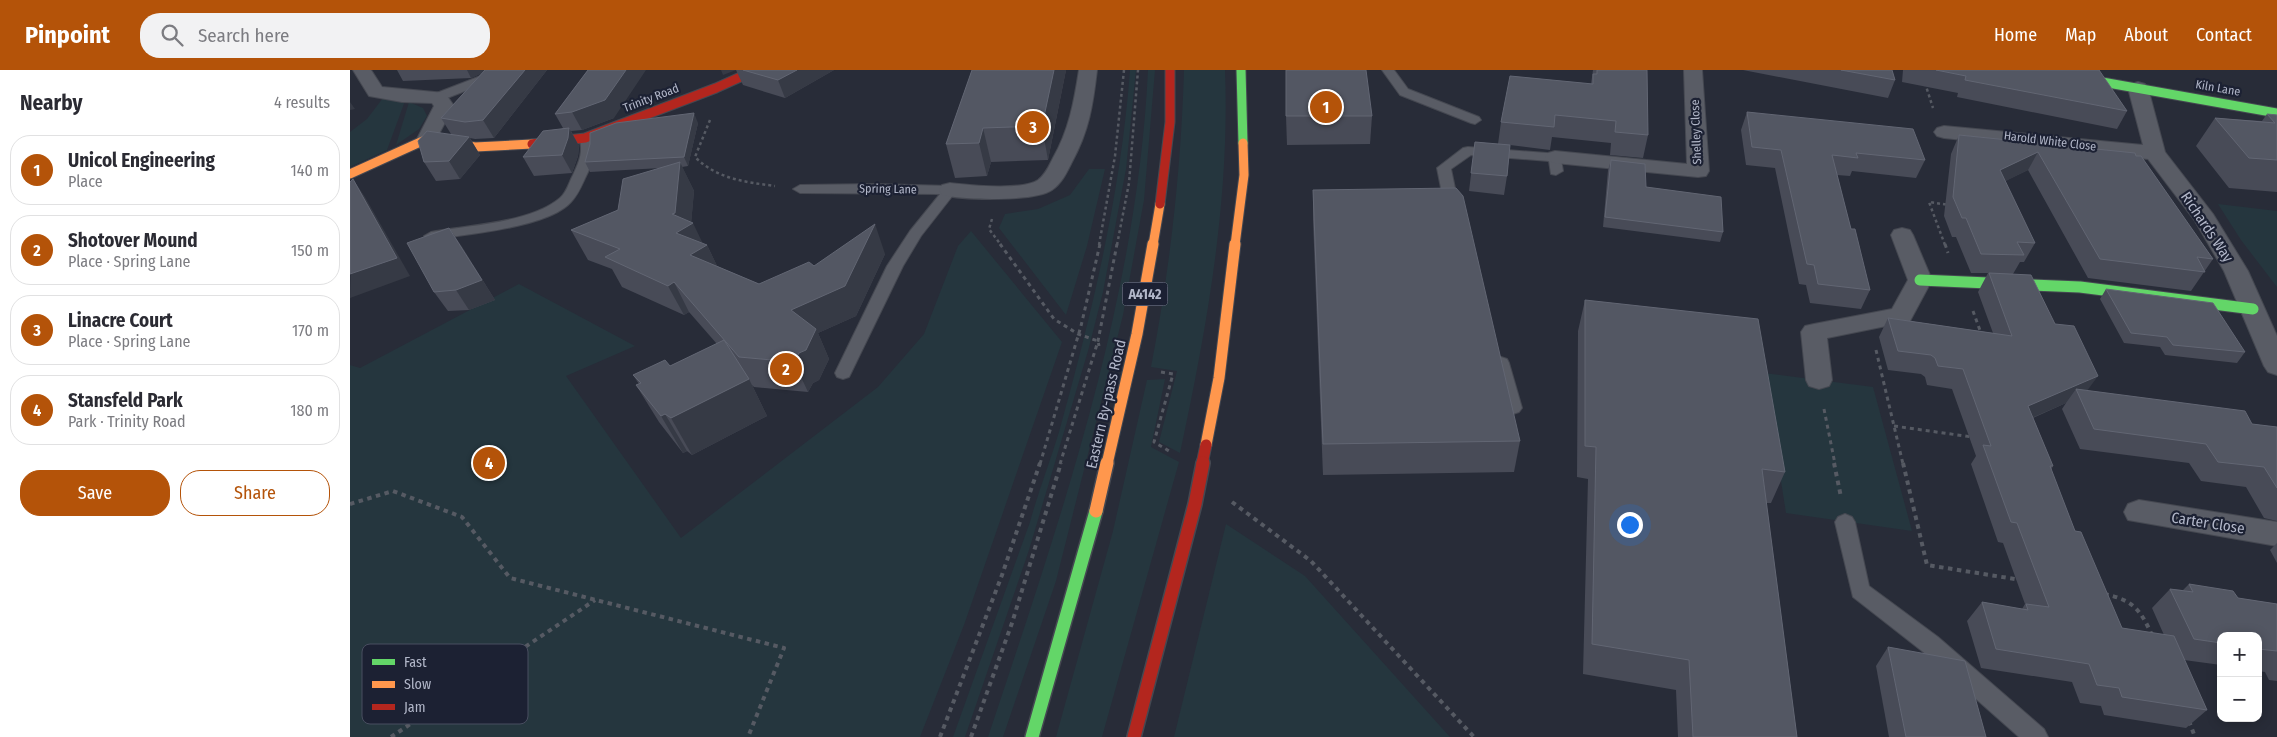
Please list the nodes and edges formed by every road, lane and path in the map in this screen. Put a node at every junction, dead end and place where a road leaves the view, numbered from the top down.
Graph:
1 (362, 70) edge
2 (508, 70) edge
3 (756, 70) edge
4 (1088, 70) edge
5 (1124, 70) edge
6 (1138, 70) edge
7 (1170, 70) edge
8 (1241, 70) edge
9 (1388, 70) edge
10 (1693, 70) edge
11 (2036, 70) edge
12 (1925, 76) dead end
13 (729, 83) junction
14 (2138, 88) junction
15 (438, 97) junction
16 (2277, 113) edge
17 (1475, 120) dead end
18 (1944, 132) joint
19 (585, 138) junction
20 (427, 139) junction
21 (2155, 153) junction
22 (1556, 164) joint
23 (350, 174) edge
24 (800, 189) joint
25 (950, 190) junction
26 (1006, 192) junction
27 (1954, 205) edge
28 (1468, 224) edge
29 (1902, 235) dead end
30 (431, 236) edge
31 (1920, 280) junction
32 (1958, 281) junction
33 (2252, 309) junction
34 (1078, 334) junction
35 (1983, 340) edge
36 (1098, 341) junction
37 (1874, 342) dead end
38 (1498, 352) edge
39 (2277, 366) edge
40 (1132, 368) junction
41 (843, 372) dead end
42 (1819, 380) joint
43 (1513, 408) edge
44 (1894, 426) junction
45 (1982, 438) edge
46 (1202, 473) junction
47 (350, 504) edge
48 (2139, 512) dead end
49 (1845, 522) joint
50 (2277, 534) edge
51 (2031, 582) edge
52 (2098, 592) edge
53 (596, 600) junction
54 (2154, 640) edge
55 (528, 645) edge
56 (2188, 719) edge
57 (410, 724) edge
58 (391, 737) edge
59 (748, 737) edge
60 (940, 737) edge
61 (971, 737) edge
62 (1032, 737) edge
63 (1134, 737) edge
64 (1474, 737) edge
65 (2036, 737) edge
66 (2195, 737) edge

1 - 15 street
2 - 15 lane
3 - 13 main road, Trinity Road
4 - 26 street, Spring Lane
5 - 34 path
6 - 36 path
7 - 40 main road, Eastern By-pass Road / A4142
8 - 46 main road
9 - 17 lane
10 - 22 street, Shelley Close
11 - 14 main road, Kiln Lane
12 - 18 path
13 - 19 main road, Trinity Road
13 - 24 path
14 - 16 main road, Kiln Lane
14 - 21 street, Richards Way
15 - 20 street
18 - 21 street, Harold White Close
19 - 20 main road, Trinity Road
19 - 30 lane
20 - 23 main road
21 - 33 street, Richards Way
22 - 28 lane
24 - 25 lane, Spring Lane
25 - 26 street, Spring Lane
25 - 41 lane
26 - 34 path
27 - 32 path
29 - 31 street
31 - 32 main road
31 - 42 street
32 - 33 main road
32 - 35 path
33 - 39 street, Richards Way
34 - 36 path
34 - 60 path
36 - 40 path
36 - 61 path
37 - 44 path
38 - 43 lane
40 - 46 path
40 - 62 main road, Eastern By-pass Road / A4142
42 - 49 path
44 - 45 path
44 - 51 path
46 - 63 main road
46 - 64 path
47 - 53 path
48 - 50 street, Carter Close
49 - 65 lane
52 - 54 path
53 - 55 path
53 - 59 path
56 - 66 path
57 - 58 path

